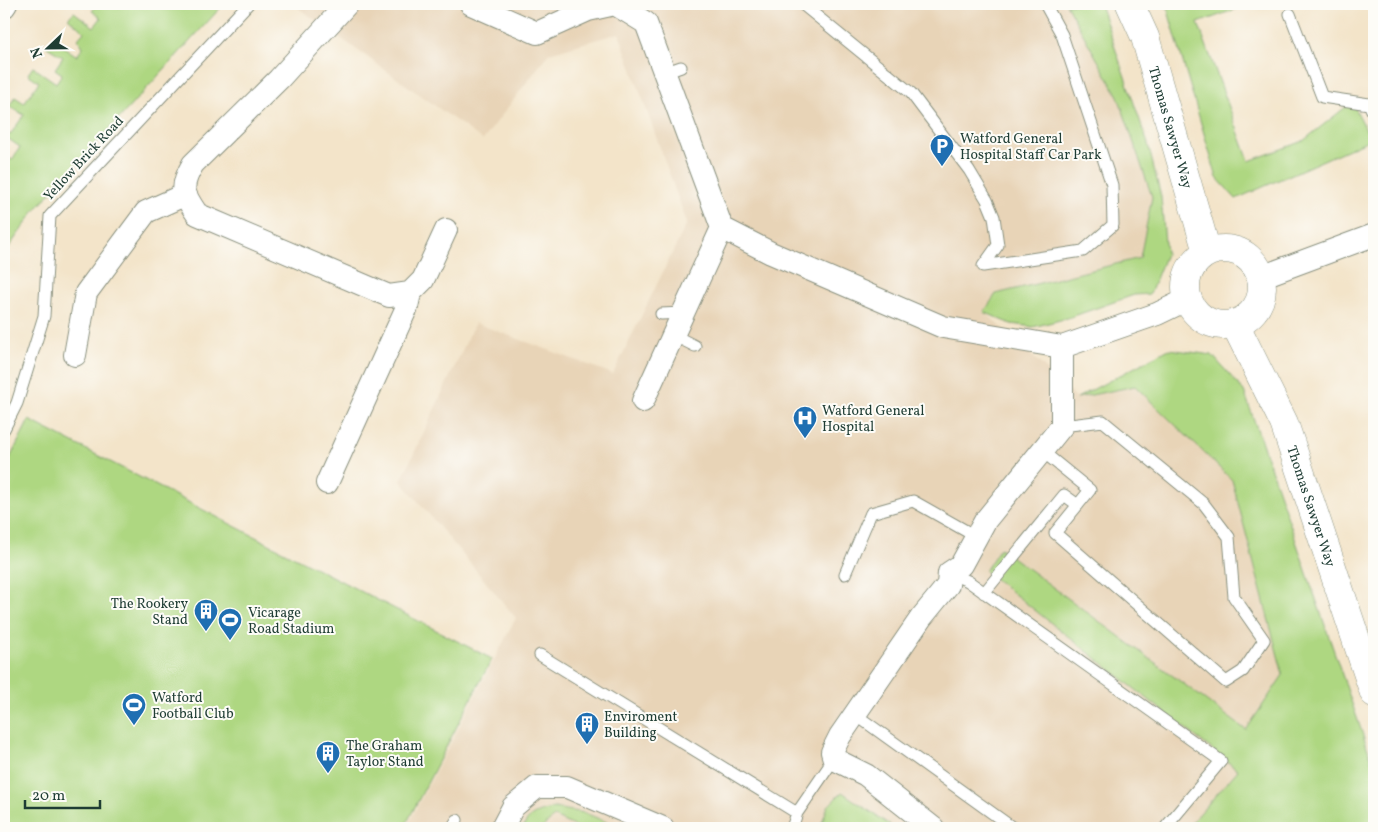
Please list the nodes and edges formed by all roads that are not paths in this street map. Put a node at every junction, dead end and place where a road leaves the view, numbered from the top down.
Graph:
1 (248, 4) edge
2 (347, 4) edge
3 (471, 4) edge
4 (802, 4) edge
5 (1045, 4) edge
6 (1130, 4) edge
7 (1290, 14) dead end
8 (1374, 114) edge
9 (184, 195) junction
10 (722, 228) junction
11 (446, 230) dead end
12 (1374, 235) edge
13 (1207, 252) junction
14 (1261, 277) junction
15 (410, 294) junction
16 (1188, 300) junction
17 (1235, 324) junction
18 (673, 335) junction
19 (696, 346) dead end
20 (1062, 346) junction
21 (74, 355) dead end
22 (643, 401) dead end
23 (1062, 426) junction
24 (4, 429) edge
25 (1042, 451) junction
26 (327, 483) dead end
27 (1078, 505) junction
28 (975, 536) junction
29 (950, 573) junction
30 (845, 574) dead end
31 (984, 593) junction
32 (540, 654) dead end
33 (1374, 693) edge
34 (856, 715) junction
35 (834, 760) junction
36 (797, 813) junction
37 (502, 828) edge
38 (663, 828) edge
39 (792, 828) edge
40 (933, 828) edge
41 (1013, 828) edge
42 (1165, 828) edge

1 - 24 lane, Yellow Brick Road
2 - 9 street
3 - 10 street
4 - 5 lane
6 - 13 street, Thomas Sawyer Way
7 - 8 lane
9 - 15 street
9 - 21 street
10 - 18 street
10 - 20 street
11 - 15 street
12 - 14 street
13 - 14 street
13 - 16 street
14 - 17 street
15 - 26 street
16 - 17 street
16 - 20 street
17 - 33 street, Thomas Sawyer Way
18 - 19 lane
18 - 22 street
20 - 23 street
23 - 25 street
23 - 27 lane
25 - 27 lane
25 - 28 street
27 - 31 lane
28 - 29 street
28 - 30 lane
29 - 31 lane
29 - 34 street
31 - 42 lane
32 - 36 lane
34 - 35 street
34 - 41 lane
35 - 36 lane
35 - 40 street
36 - 39 lane
37 - 38 street

